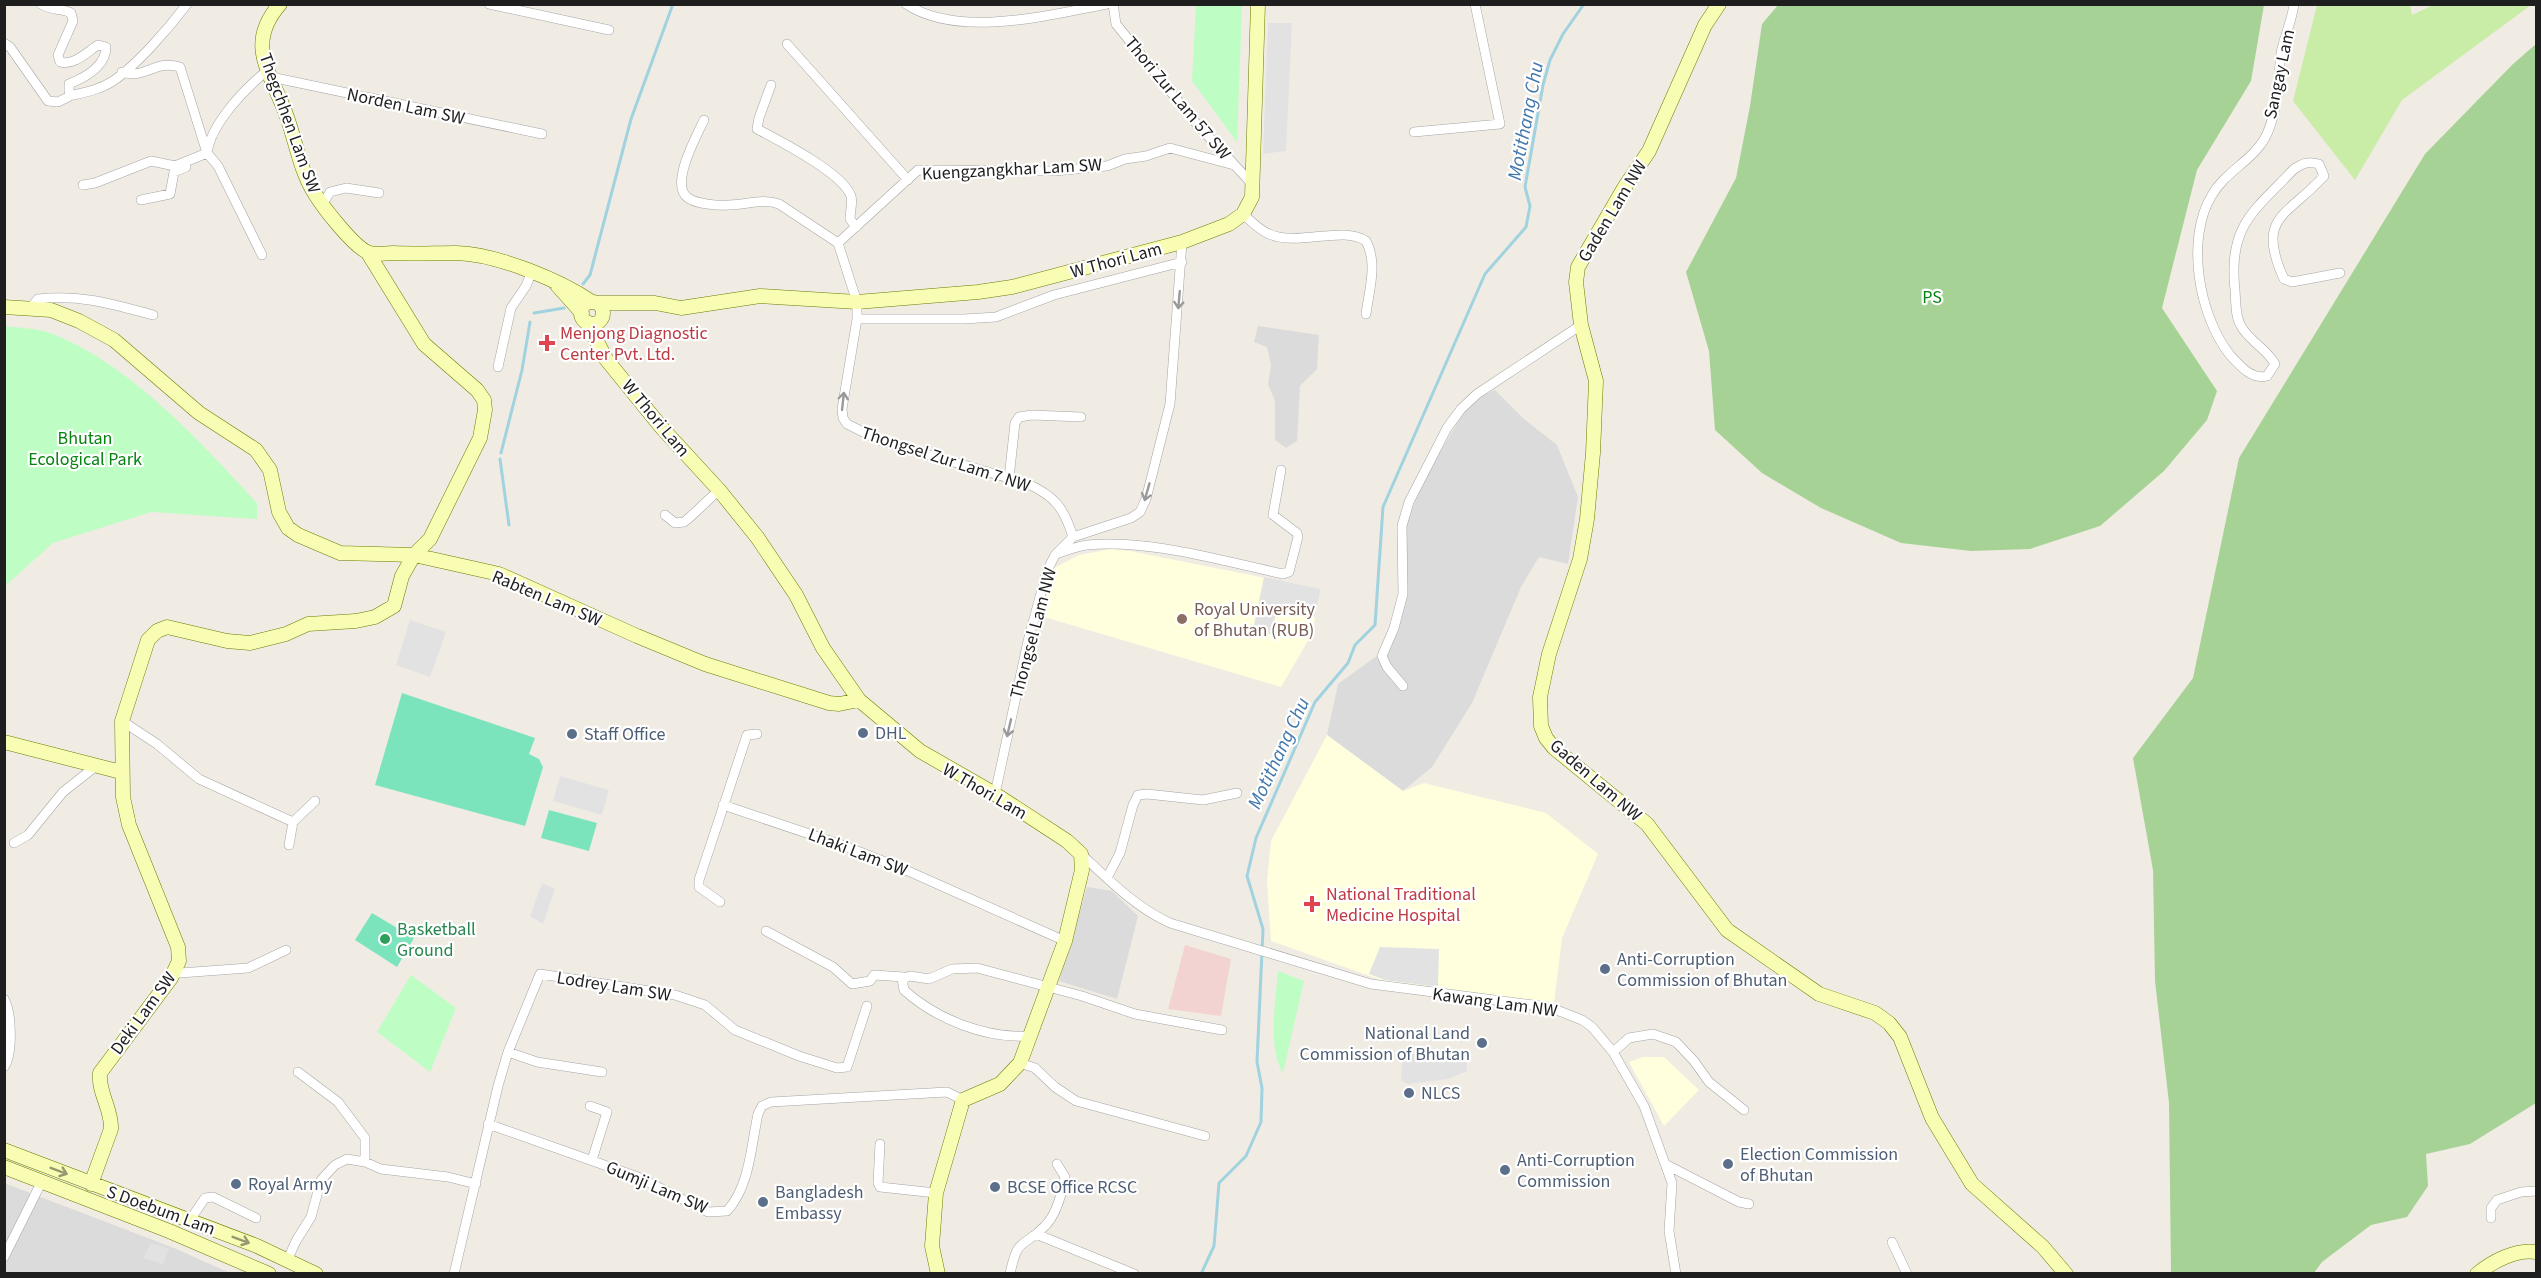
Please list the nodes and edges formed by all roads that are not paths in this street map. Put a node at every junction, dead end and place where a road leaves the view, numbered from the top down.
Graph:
1 (41, 4) edge
2 (187, 4) edge
3 (280, 4) edge
4 (489, 4) edge
5 (906, 4) edge
6 (1107, 4) edge
7 (1113, 4) edge
8 (1258, 4) edge
9 (1475, 4) edge
10 (1719, 4) edge
11 (2294, 4) edge
12 (609, 30) dead end
13 (4, 43) edge
14 (787, 44) dead end
15 (122, 72) junction
16 (269, 74) junction
17 (771, 85) dead end
18 (72, 95) junction
19 (704, 120) dead end
20 (1414, 132) dead end
21 (542, 134) dead end
22 (207, 153) junction
23 (1234, 165) junction
24 (908, 180) junction
25 (83, 185) dead end
26 (1253, 185) junction
27 (379, 193) dead end
28 (141, 200) dead end
29 (322, 205) junction
30 (1243, 214) junction
31 (856, 227) junction
32 (1182, 242) junction
33 (838, 243) junction
34 (368, 253) junction
35 (262, 255) dead end
36 (1182, 262) junction
37 (532, 271) junction
38 (2340, 273) dead end
39 (857, 302) junction
40 (4, 307) edge
41 (32, 307) junction
42 (594, 312) junction
43 (1366, 314) dead end
44 (153, 315) dead end
45 (857, 319) junction
46 (1581, 325) junction
47 (498, 367) dead end
48 (1081, 417) dead end
49 (1281, 470) dead end
50 (1009, 478) junction
51 (719, 490) junction
52 (665, 515) dead end
53 (1074, 537) junction
54 (414, 555) junction
55 (1055, 555) junction
56 (1403, 686) dead end
57 (859, 700) junction
58 (122, 721) junction
59 (757, 734) dead end
60 (4, 742) edge
61 (96, 766) junction
62 (122, 772) junction
63 (1237, 793) dead end
64 (995, 794) junction
65 (315, 801) dead end
66 (723, 805) junction
67 (293, 822) junction
68 (14, 843) dead end
69 (289, 845) dead end
70 (1081, 854) junction
71 (1107, 878) junction
72 (720, 902) dead end
73 (766, 932) dead end
74 (1065, 941) junction
75 (286, 950) dead end
76 (175, 971) junction
77 (904, 977) junction
78 (1048, 989) junction
79 (4, 999) edge
80 (867, 1006) dead end
81 (1222, 1030) dead end
82 (1030, 1036) junction
83 (7, 1042) edge
84 (1613, 1052) junction
85 (508, 1053) junction
86 (1020, 1063) junction
87 (4, 1067) edge
88 (298, 1072) dead end
89 (602, 1072) dead end
90 (963, 1100) junction
91 (590, 1106) dead end
92 (1744, 1110) dead end
93 (488, 1124) junction
94 (1205, 1136) dead end
95 (880, 1144) dead end
96 (4, 1150) edge
97 (592, 1160) junction
98 (365, 1162) junction
99 (1058, 1164) dead end
100 (1665, 1164) junction
101 (4, 1167) edge
102 (42, 1181) junction
103 (91, 1184) junction
104 (476, 1184) junction
105 (2536, 1191) edge
106 (936, 1193) junction
107 (1749, 1203) dead end
108 (256, 1218) dead end
109 (2491, 1218) dead end
110 (189, 1220) junction
111 (1036, 1234) junction
112 (1892, 1242) dead end
113 (2536, 1252) edge
114 (4, 1257) edge
115 (287, 1261) junction
116 (269, 1274) edge
117 (316, 1274) edge
118 (454, 1274) edge
119 (938, 1274) edge
120 (1010, 1274) edge
121 (1134, 1274) edge
122 (1676, 1274) edge
123 (1907, 1274) edge
124 (2066, 1274) edge
125 (2477, 1274) edge

1 - 18 street
2 - 15 street
3 - 16 main road, Thegchhen Lam SW
4 - 12 street
5 - 6 street
7 - 23 street, Thori Zur Lam 57 SW
8 - 26 main road
9 - 20 street
10 - 46 main road, Gaden Lam NW
11 - 38 street, Sangay Lam
13 - 18 street
14 - 24 street
15 - 18 street
15 - 22 street
16 - 21 street, Norden Lam SW
16 - 22 street
16 - 29 main road, Thegchhen Lam SW
17 - 31 street
19 - 33 street
22 - 25 street
22 - 28 street
22 - 35 street
23 - 24 street, Kuengzangkhar Lam SW
23 - 26 street, Thori Zur Lam 57 SW
24 - 31 street, Kuengzangkhar Lam SW
26 - 30 main road
27 - 29 street
29 - 34 main road, Thegchhen Lam SW
30 - 32 main road, W Thori Lam
30 - 43 street
31 - 33 street, Kuengzangkhar Lam SW
32 - 36 street, Thongsel Lam NW
32 - 39 main road, W Thori Lam
33 - 39 street
34 - 37 main road
34 - 54 main road, Thegchhen Lam SW
36 - 45 street
36 -> 53 street, Thongsel Lam NW
37 - 42 main road
37 - 47 street
39 - 42 main road, W Thori Lam
39 - 45 street, Thongsel Zur Lam 7 NW
40 - 41 main road, Rabten Lam SW
41 - 44 street
41 - 54 main road, Rabten Lam SW
42 - 51 main road, W Thori Lam
50 -> 45 street, Thongsel Zur Lam 7 NW
46 - 56 street
46 - 124 main road, Gaden Lam NW
48 - 50 street
49 - 55 street
50 - 53 street, Thongsel Zur Lam 7 NW
51 - 52 street
51 - 57 main road, W Thori Lam
53 - 55 street, Thongsel Lam NW
54 - 57 main road, Rabten Lam SW
54 - 58 main road, Deki Lam SW
55 -> 64 street, Thongsel Lam NW
57 - 64 main road, W Thori Lam
58 - 62 main road, Deki Lam SW
58 - 67 street
59 - 66 street
60 - 61 main road
61 - 62 main road
61 - 68 street
62 - 76 main road, Deki Lam SW
63 - 71 street
64 - 70 main road, W Thori Lam
65 - 67 street
66 - 72 street
66 - 74 street, Lhaki Lam SW
67 - 69 street
70 - 71 street, Kawang Lam NW
70 - 74 main road
71 - 84 street, Kawang Lam NW
73 - 77 street
74 - 78 main road
75 - 76 street
76 - 103 main road, Deki Lam SW
77 - 78 street
77 - 82 street
78 - 81 street
78 - 82 main road
79 - 83 street
80 - 85 street, Lodrey Lam SW
82 - 86 main road
83 - 87 street
84 - 92 street
84 - 100 street, Kawang Lam NW
85 - 89 street
85 - 93 street, Lodrey Lam SW
86 - 90 main road
86 - 94 street
88 - 98 street
90 - 97 street, Gumji Lam SW
90 - 106 main road
91 - 97 street
93 - 97 street, Gumji Lam SW
93 - 104 street, Lodrey Lam SW
95 - 106 street
96 -> 103 main road, S Doebum Lam
98 - 104 street
98 - 115 street
99 - 111 street
100 - 107 street
100 - 122 street, Kawang Lam NW
101 - 102 main road, S Doebum Lam
102 - 114 street
102 - 116 main road, S Doebum Lam
103 - 110 main road, S Doebum Lam
104 - 118 street, Lodrey Lam SW
105 - 109 street
106 - 119 main road
108 - 110 street
110 -> 115 main road, S Doebum Lam
111 - 120 street
111 - 121 street
112 - 123 street
113 - 125 main road
115 - 117 main road, S Doebum Lam

